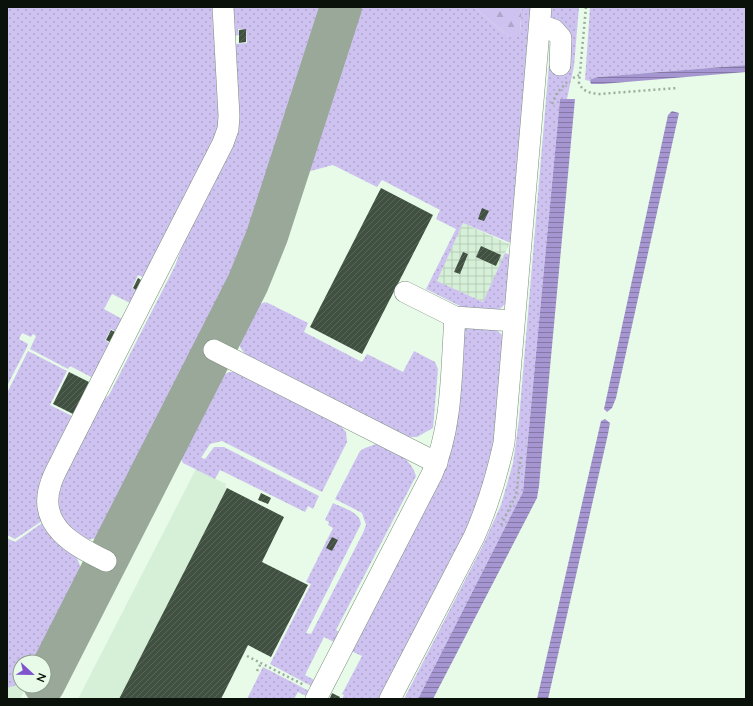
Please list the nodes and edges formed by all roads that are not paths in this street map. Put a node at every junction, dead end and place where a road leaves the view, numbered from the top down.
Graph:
1 (223, 7) edge
2 (540, 16) edge
3 (560, 65) dead end
4 (405, 292) dead end
5 (455, 318) junction
6 (514, 321) junction
7 (214, 350) dead end
8 (436, 463) junction
9 (106, 561) dead end
10 (317, 696) edge
11 (390, 699) edge

1 - 9 street
2 - 3 street
2 - 6 street
4 - 5 street
5 - 6 street
5 - 8 street
6 - 11 street
7 - 8 street
8 - 10 street

